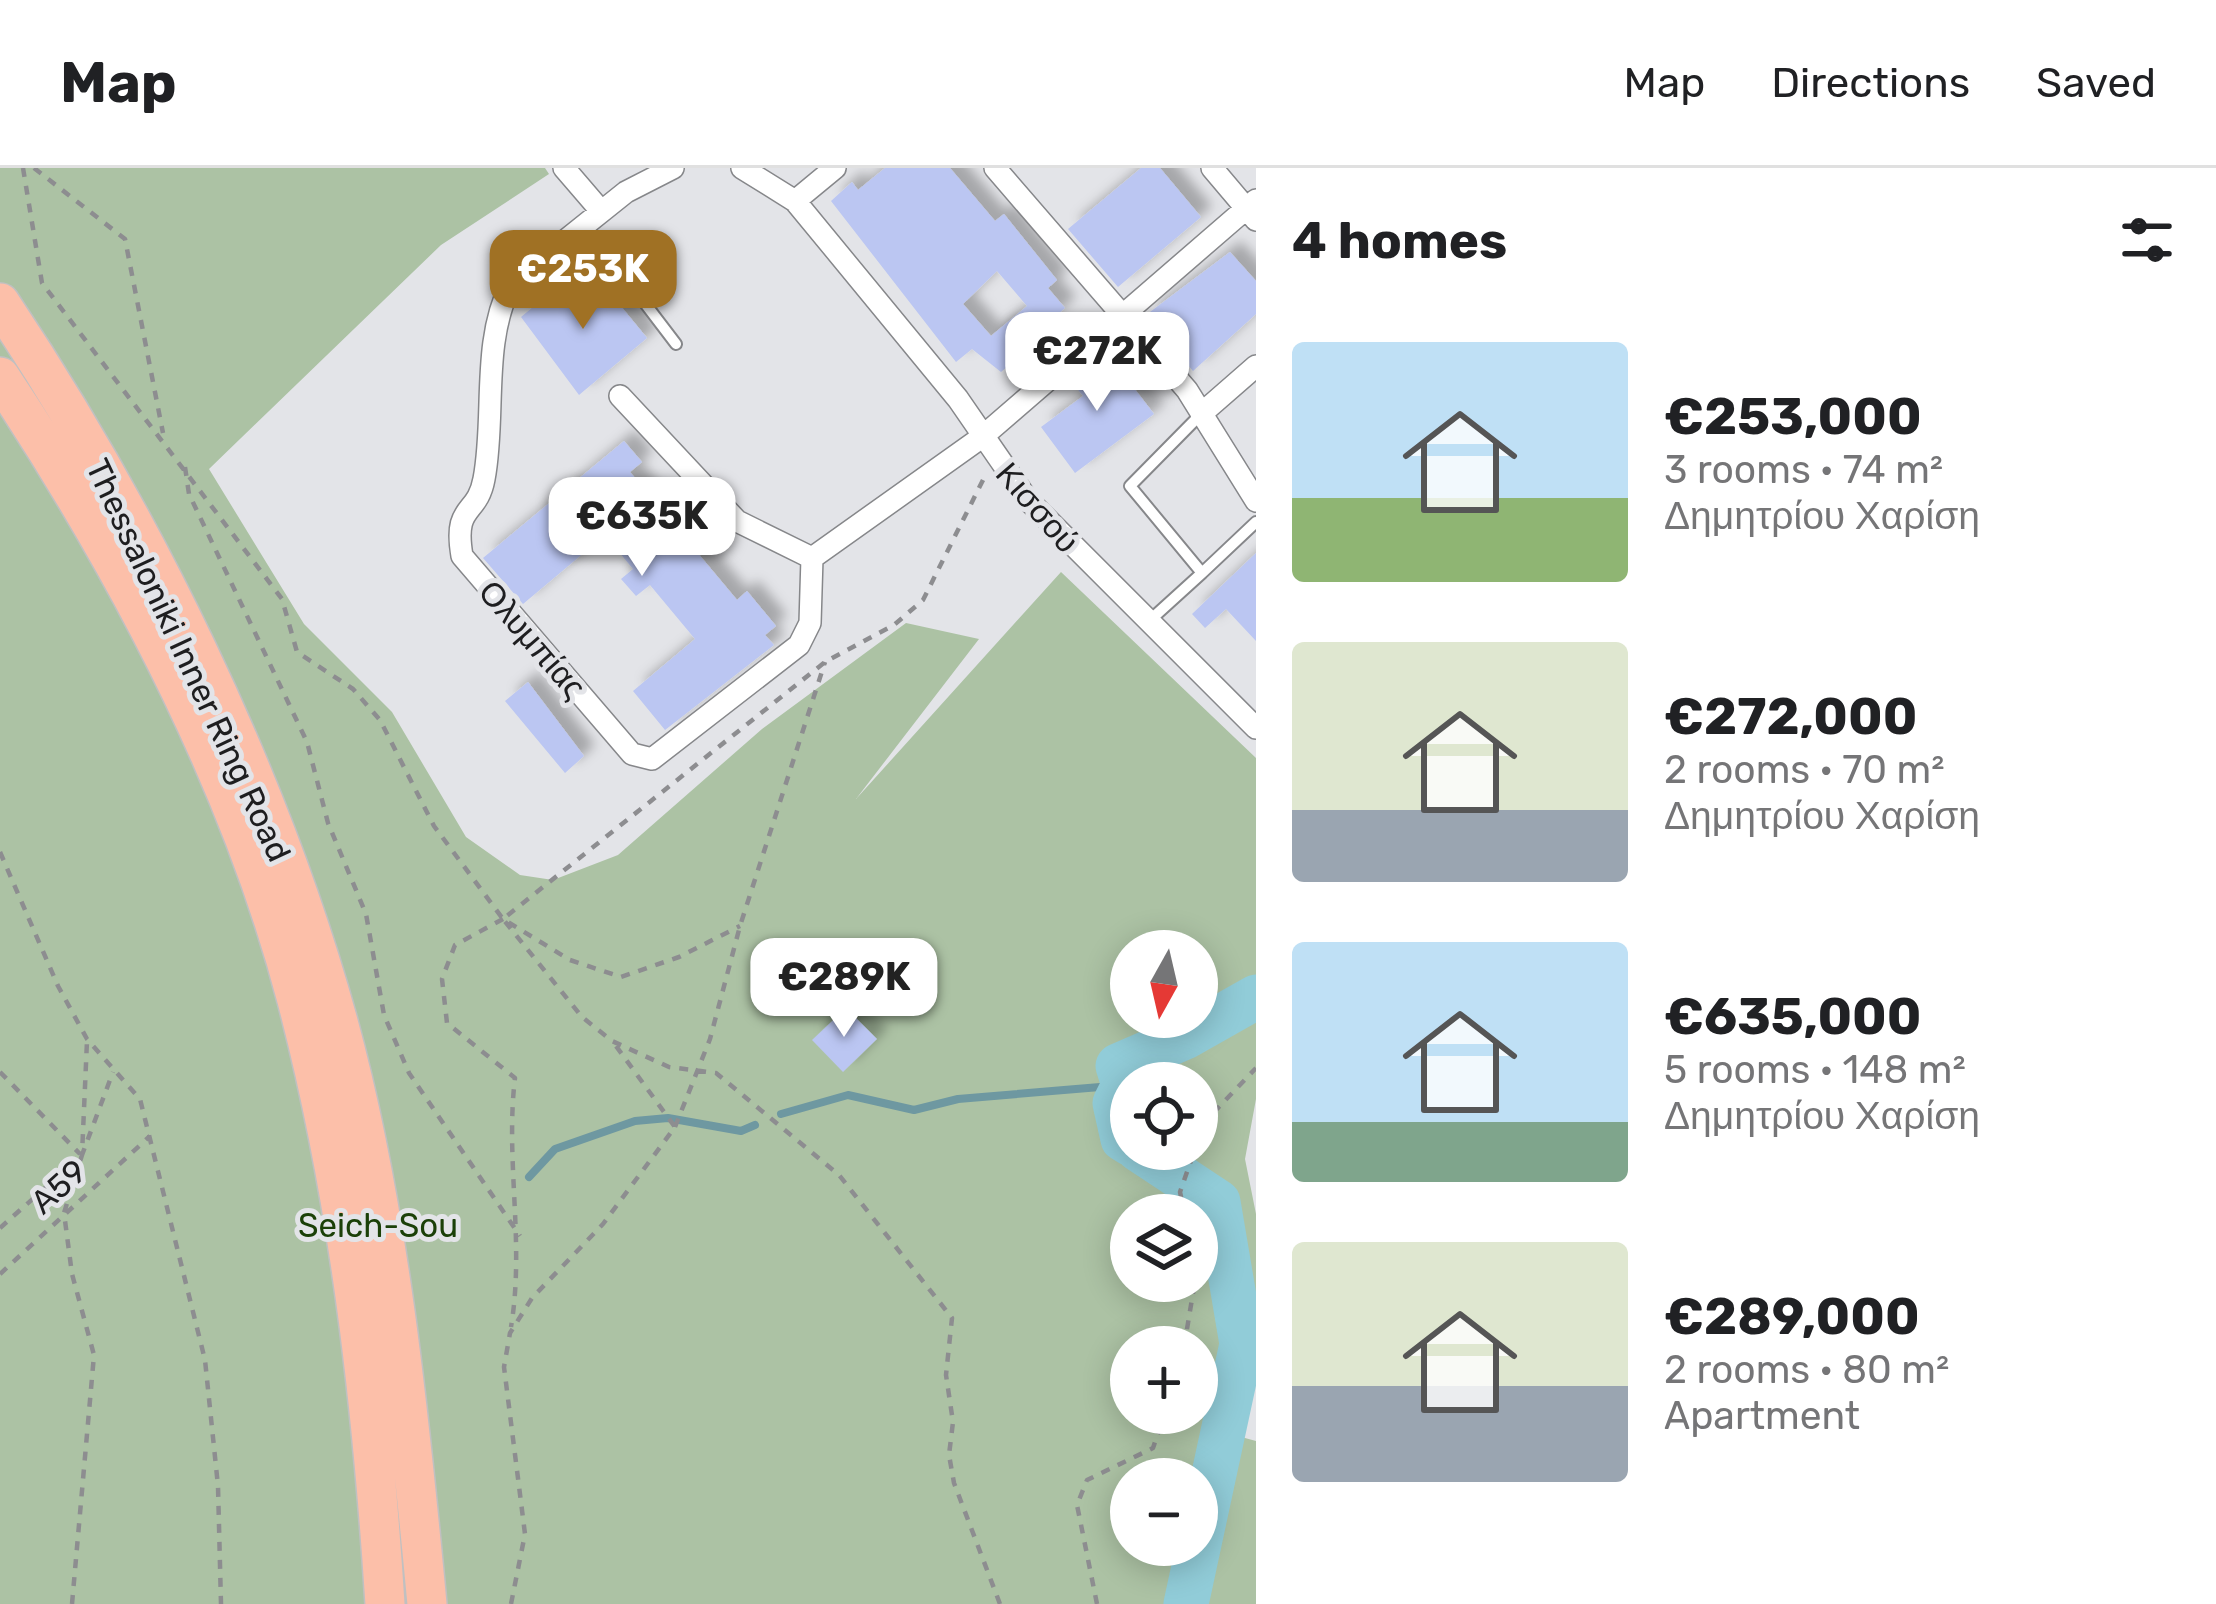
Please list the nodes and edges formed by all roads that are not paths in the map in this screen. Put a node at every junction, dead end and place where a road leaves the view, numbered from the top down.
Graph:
1 (564, 168) edge
2 (673, 168) edge
3 (742, 168) edge
4 (835, 168) edge
5 (995, 168) edge
6 (1212, 168) edge
7 (795, 201) junction
8 (1253, 210) edge
9 (592, 217) junction
10 (0, 303) edge
11 (1123, 314) junction
12 (676, 344) dead end
13 (1256, 366) edge
14 (0, 377) edge
15 (620, 396) dead end
16 (1202, 414) junction
17 (982, 436) junction
18 (1256, 501) edge
19 (1256, 522) edge
20 (812, 557) junction
21 (1202, 573) junction
22 (1148, 622) junction
23 (1256, 728) edge
24 (385, 1604) edge
25 (427, 1604) edge

1 - 9 street
2 - 9 street, Ολυμπίας
3 - 7 street, Κισσού
4 - 7 street
5 - 11 street
6 - 8 street
7 - 17 street, Κισσού
8 - 11 street
9 - 12 lane
9 - 20 street, Ολυμπίας
10 - 25 highway, Thessaloniki Inner Ring Road
11 - 16 street
11 - 17 street
13 - 16 street
14 - 24 highway, Thessaloniki Inner Ring Road
15 - 20 street
16 - 18 street
16 - 21 lane
17 - 20 street
17 - 22 street, Κισσού
19 - 21 lane
21 - 22 lane
22 - 23 street, Κισσού

